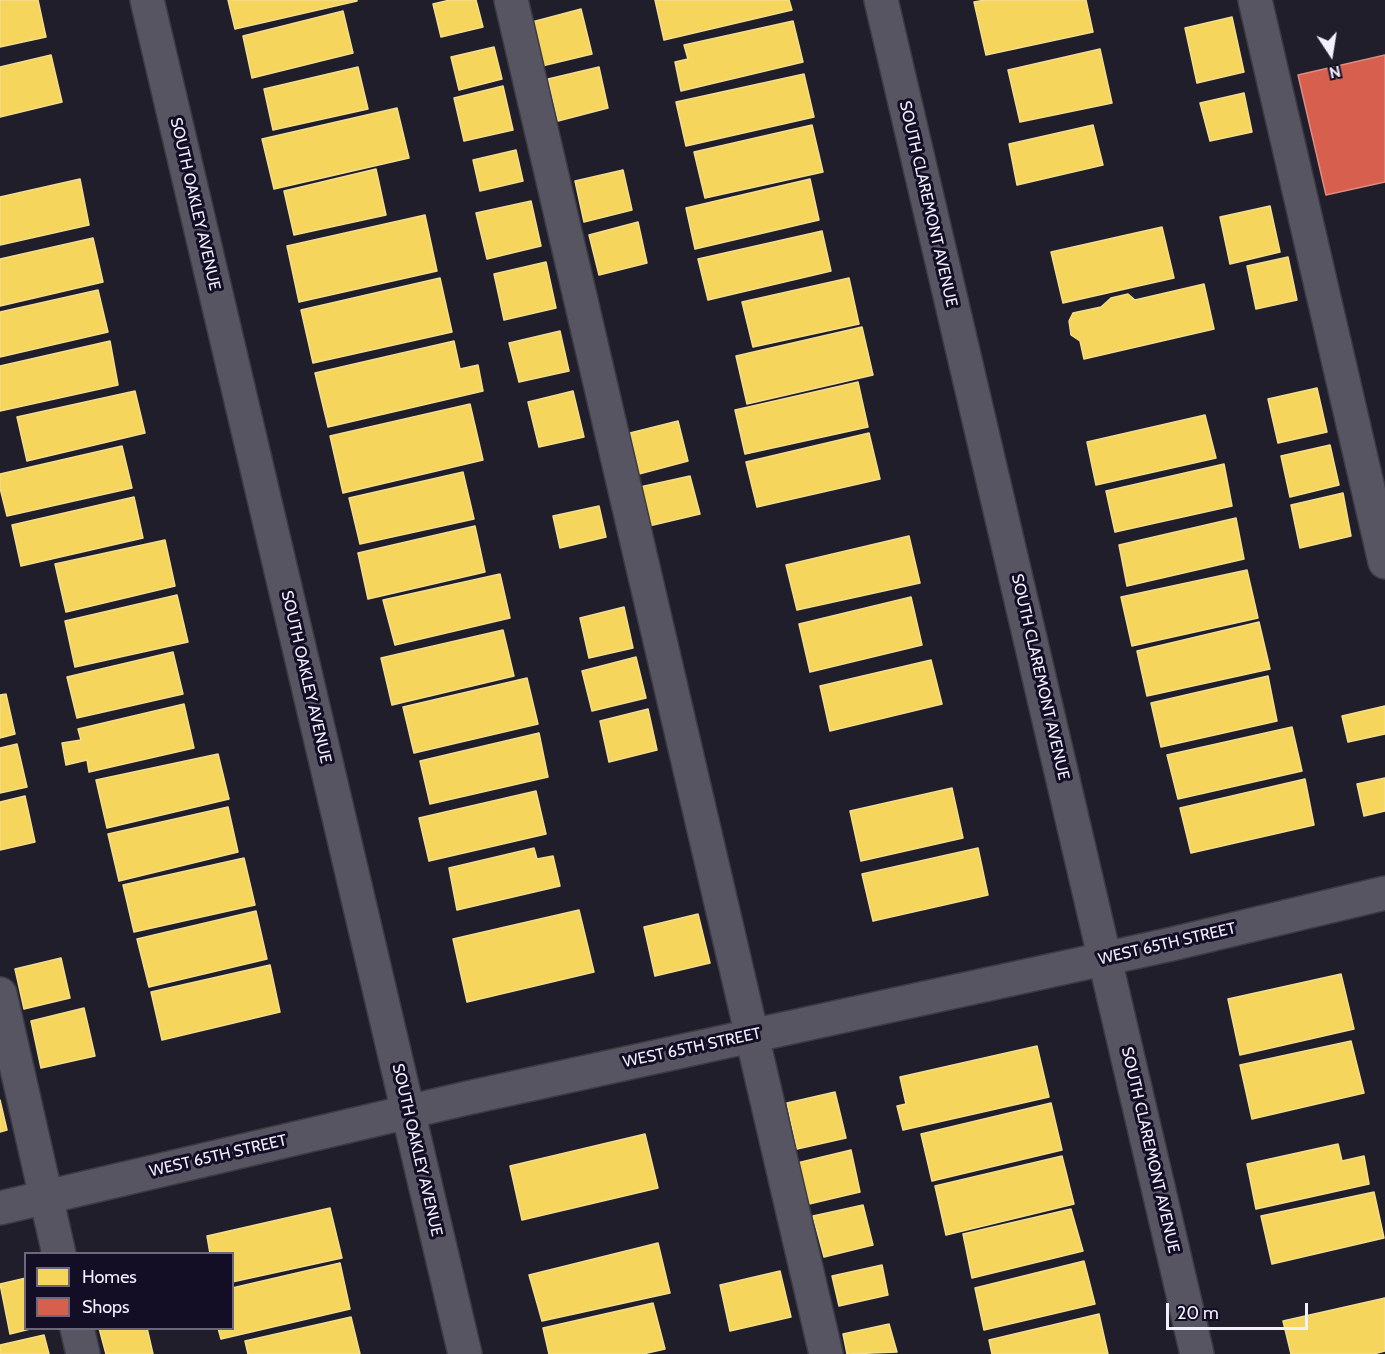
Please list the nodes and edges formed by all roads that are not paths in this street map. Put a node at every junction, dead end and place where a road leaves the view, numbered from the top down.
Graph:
1 (147, 0) edge
2 (511, 0) edge
3 (880, 0) edge
4 (1255, 0) edge
5 (1385, 562) edge
6 (1385, 893) edge
7 (1106, 958) junction
8 (0, 994) edge
9 (752, 1035) junction
10 (408, 1111) junction
11 (46, 1196) junction
12 (0, 1208) edge
13 (60, 1252) edge
14 (77, 1330) edge
15 (83, 1354) edge
16 (465, 1354) edge
17 (826, 1354) edge
18 (1197, 1354) edge

1 - 10 street, SOUTH OAKLEY AVENUE
2 - 9 street
3 - 7 street, SOUTH CLAREMONT AVENUE
4 - 5 street
6 - 7 street, WEST 65TH STREET
7 - 9 street, WEST 65TH STREET
7 - 18 street, SOUTH CLAREMONT AVENUE
8 - 11 street
9 - 10 street, WEST 65TH STREET
9 - 17 street
10 - 11 street, WEST 65TH STREET
10 - 16 street, SOUTH OAKLEY AVENUE
11 - 12 street, WEST 65TH STREET
11 - 13 street
14 - 15 street

